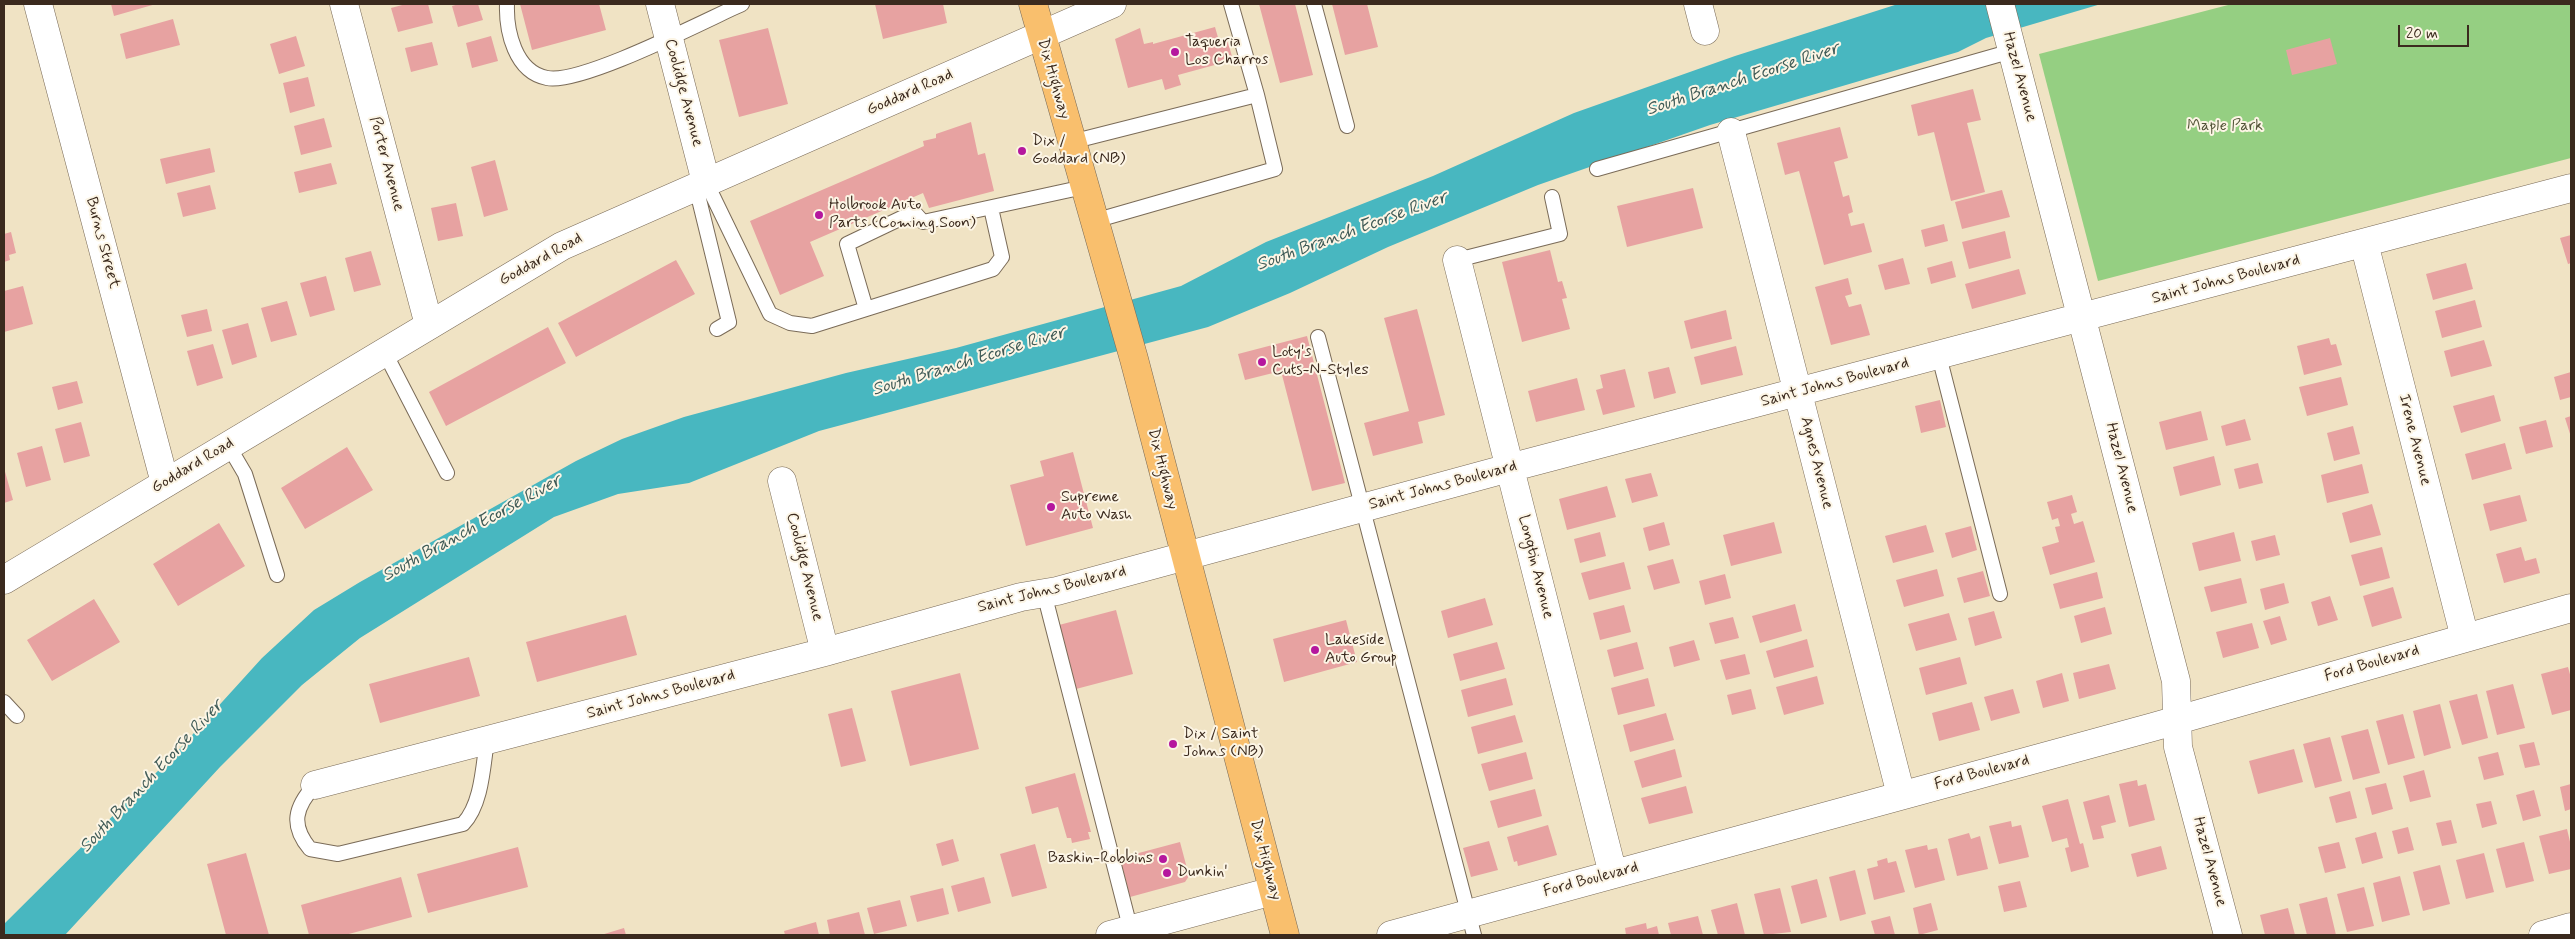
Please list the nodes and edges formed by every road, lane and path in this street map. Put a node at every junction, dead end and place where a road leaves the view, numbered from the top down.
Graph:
1 (38, 4) edge
2 (344, 4) edge
3 (508, 4) edge
4 (660, 4) edge
5 (742, 4) edge
6 (1033, 4) edge
7 (1112, 4) edge
8 (1230, 4) edge
9 (1314, 4) edge
10 (1698, 4) edge
11 (2006, 28) edge
12 (1705, 31) dead end
13 (1041, 35) junction
14 (668, 37) junction
15 (1257, 95) junction
16 (1347, 126) dead end
17 (1731, 132) junction
18 (1071, 142) junction
19 (1597, 169) dead end
20 (701, 185) junction
21 (1084, 187) junction
22 (2571, 188) edge
23 (1552, 197) dead end
24 (991, 208) junction
25 (1094, 221) junction
26 (2364, 243) junction
27 (1457, 260) joint
28 (866, 309) junction
29 (2082, 318) junction
30 (429, 325) junction
31 (717, 329) dead end
32 (1318, 337) dead end
33 (384, 351) junction
34 (1939, 356) junction
35 (1798, 393) junction
36 (228, 445) junction
37 (1509, 468) junction
38 (446, 473) dead end
39 (165, 482) junction
40 (782, 482) dead end
41 (1364, 507) junction
42 (1184, 555) junction
43 (277, 575) dead end
44 (4, 580) edge
45 (1044, 593) junction
46 (2000, 594) dead end
47 (2571, 608) edge
48 (2465, 638) junction
49 (825, 652) junction
50 (4, 702) edge
51 (17, 716) dead end
52 (2178, 720) junction
53 (488, 740) junction
54 (315, 786) joint
55 (1901, 795) junction
56 (1613, 874) junction
57 (1273, 891) junction
58 (1471, 925) edge
59 (2571, 927) edge
60 (1124, 933) edge
61 (1285, 935) edge
62 (1391, 935) edge
63 (2228, 935) edge
64 (2542, 935) edge

1 - 39 street, Burns Street
2 - 30 street, Porter Avenue
3 - 14 lane
4 - 14 street, Coolidge Avenue
5 - 14 lane
6 - 13 main road, Dix Highway
7 - 13 street, Goddard Road
8 - 15 lane
9 - 16 lane
10 - 12 street
11 - 17 lane
11 - 29 street, Hazel Avenue
13 - 18 main road, Dix Highway
13 - 20 street, Goddard Road
14 - 20 street, Coolidge Avenue
15 - 18 lane
15 - 25 lane
17 - 19 lane
17 - 35 street, Agnes Avenue
18 - 21 main road, Dix Highway
20 - 28 lane
20 - 30 street, Goddard Road
20 - 31 lane
21 - 24 lane
21 - 25 main road, Dix Highway
22 - 26 street, Saint Johns Boulevard
23 - 27 lane
24 - 28 lane
24 - 28 lane
25 - 42 main road, Dix Highway
26 - 29 street, Saint Johns Boulevard
26 - 48 street, Irene Avenue
27 - 37 street, Longtin Avenue
29 - 34 street, Saint Johns Boulevard
29 - 52 street, Hazel Avenue
30 - 33 street, Goddard Road
32 - 41 lane
33 - 36 street, Goddard Road
33 - 38 lane
34 - 35 street, Saint Johns Boulevard
34 - 46 lane
35 - 37 street, Saint Johns Boulevard
35 - 55 street, Agnes Avenue
36 - 39 street, Goddard Road
36 - 43 lane
37 - 41 street, Saint Johns Boulevard
37 - 56 street, Longtin Avenue
39 - 44 street, Goddard Road
40 - 49 street, Coolidge Avenue
41 - 42 street, Saint Johns Boulevard
41 - 58 lane
42 - 45 street, Saint Johns Boulevard
42 - 57 main road, Dix Highway
45 - 49 street, Saint Johns Boulevard
45 - 60 lane
47 - 48 street, Ford Boulevard
48 - 52 street, Ford Boulevard
49 - 53 street, Saint Johns Boulevard
50 - 51 lane
52 - 55 street, Ford Boulevard
52 - 63 street, Hazel Avenue
53 - 54 street, Saint Johns Boulevard
53 - 54 lane
55 - 56 street, Ford Boulevard
56 - 58 street, Ford Boulevard
57 - 60 street
57 - 61 main road, Dix Highway
58 - 62 street, Ford Boulevard
59 - 64 street

